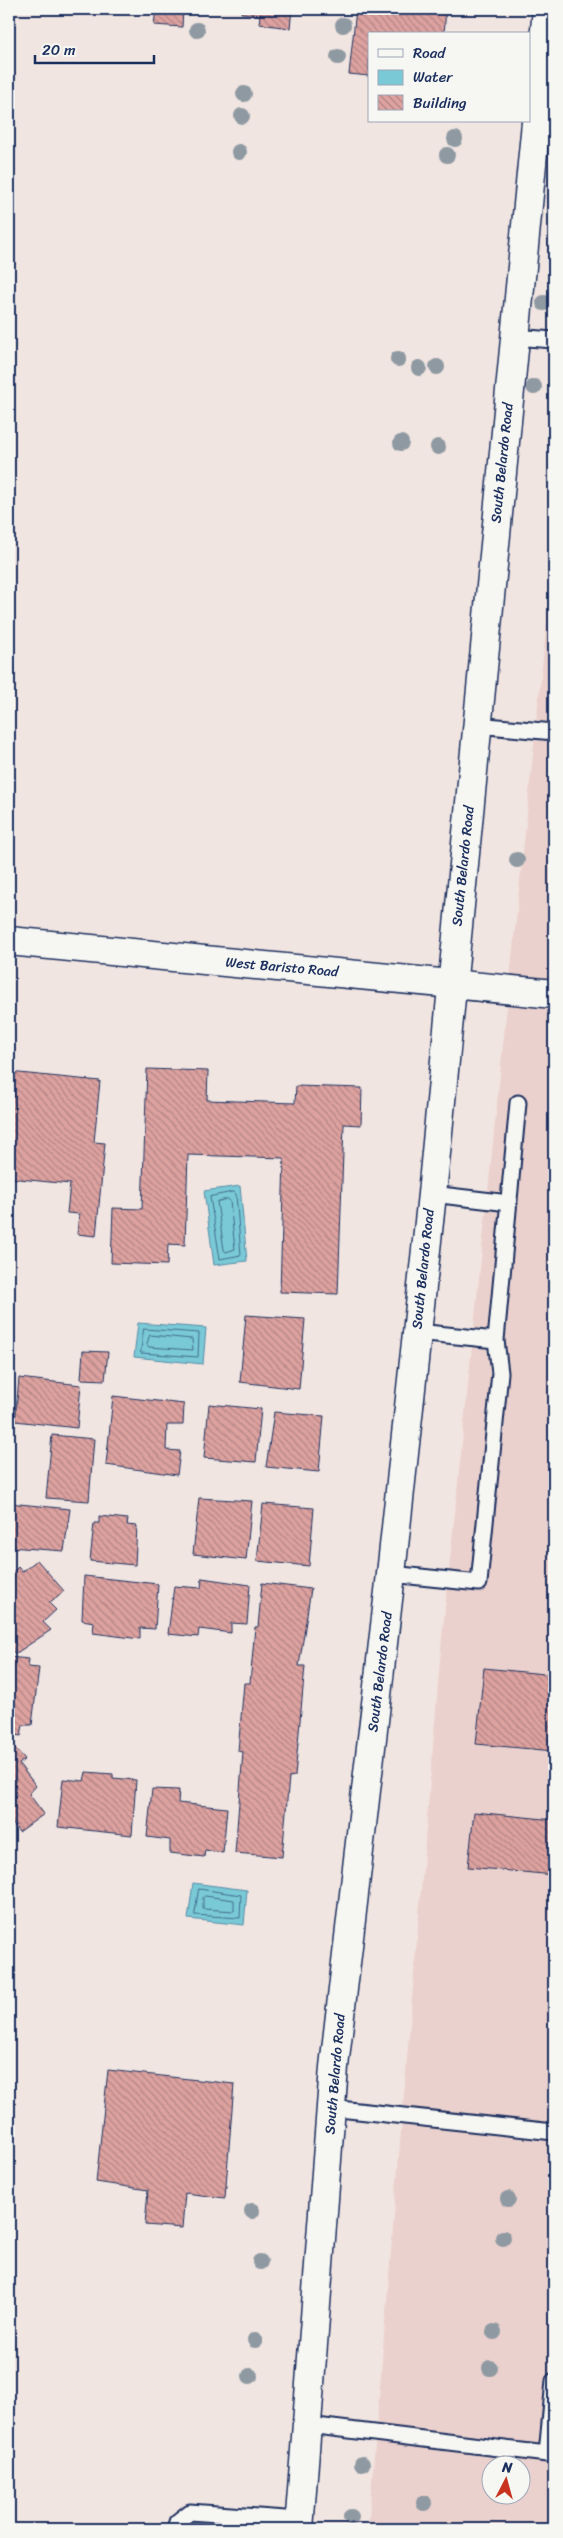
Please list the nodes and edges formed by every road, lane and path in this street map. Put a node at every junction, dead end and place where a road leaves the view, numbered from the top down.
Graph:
1 (547, 9) edge
2 (514, 337) junction
3 (554, 340) edge
4 (476, 724) junction
5 (554, 732) edge
6 (9, 941) edge
7 (452, 983) junction
8 (554, 994) edge
9 (518, 1103) dead end
10 (432, 1194) junction
11 (509, 1203) junction
12 (416, 1332) junction
13 (496, 1340) junction
14 (391, 1574) junction
15 (330, 2108) junction
16 (554, 2132) edge
17 (554, 2381) edge
18 (308, 2425) junction
19 (551, 2454) edge
20 (299, 2525) edge
21 (175, 2529) edge

1 - 2 street, South Belardo Road
2 - 3 lane
2 - 4 street, South Belardo Road
4 - 5 lane
4 - 7 street, South Belardo Road
6 - 7 street, West Baristo Road
7 - 8 street, West Baristo Road
7 - 10 street, South Belardo Road
9 - 11 lane
10 - 11 lane
10 - 12 street, South Belardo Road
11 - 13 lane
12 - 13 lane
12 - 14 street, South Belardo Road
13 - 14 lane
14 - 15 street, South Belardo Road
15 - 16 lane
15 - 18 street, South Belardo Road
17 - 19 lane
18 - 19 lane
18 - 20 street, South Belardo Road
20 - 21 lane

